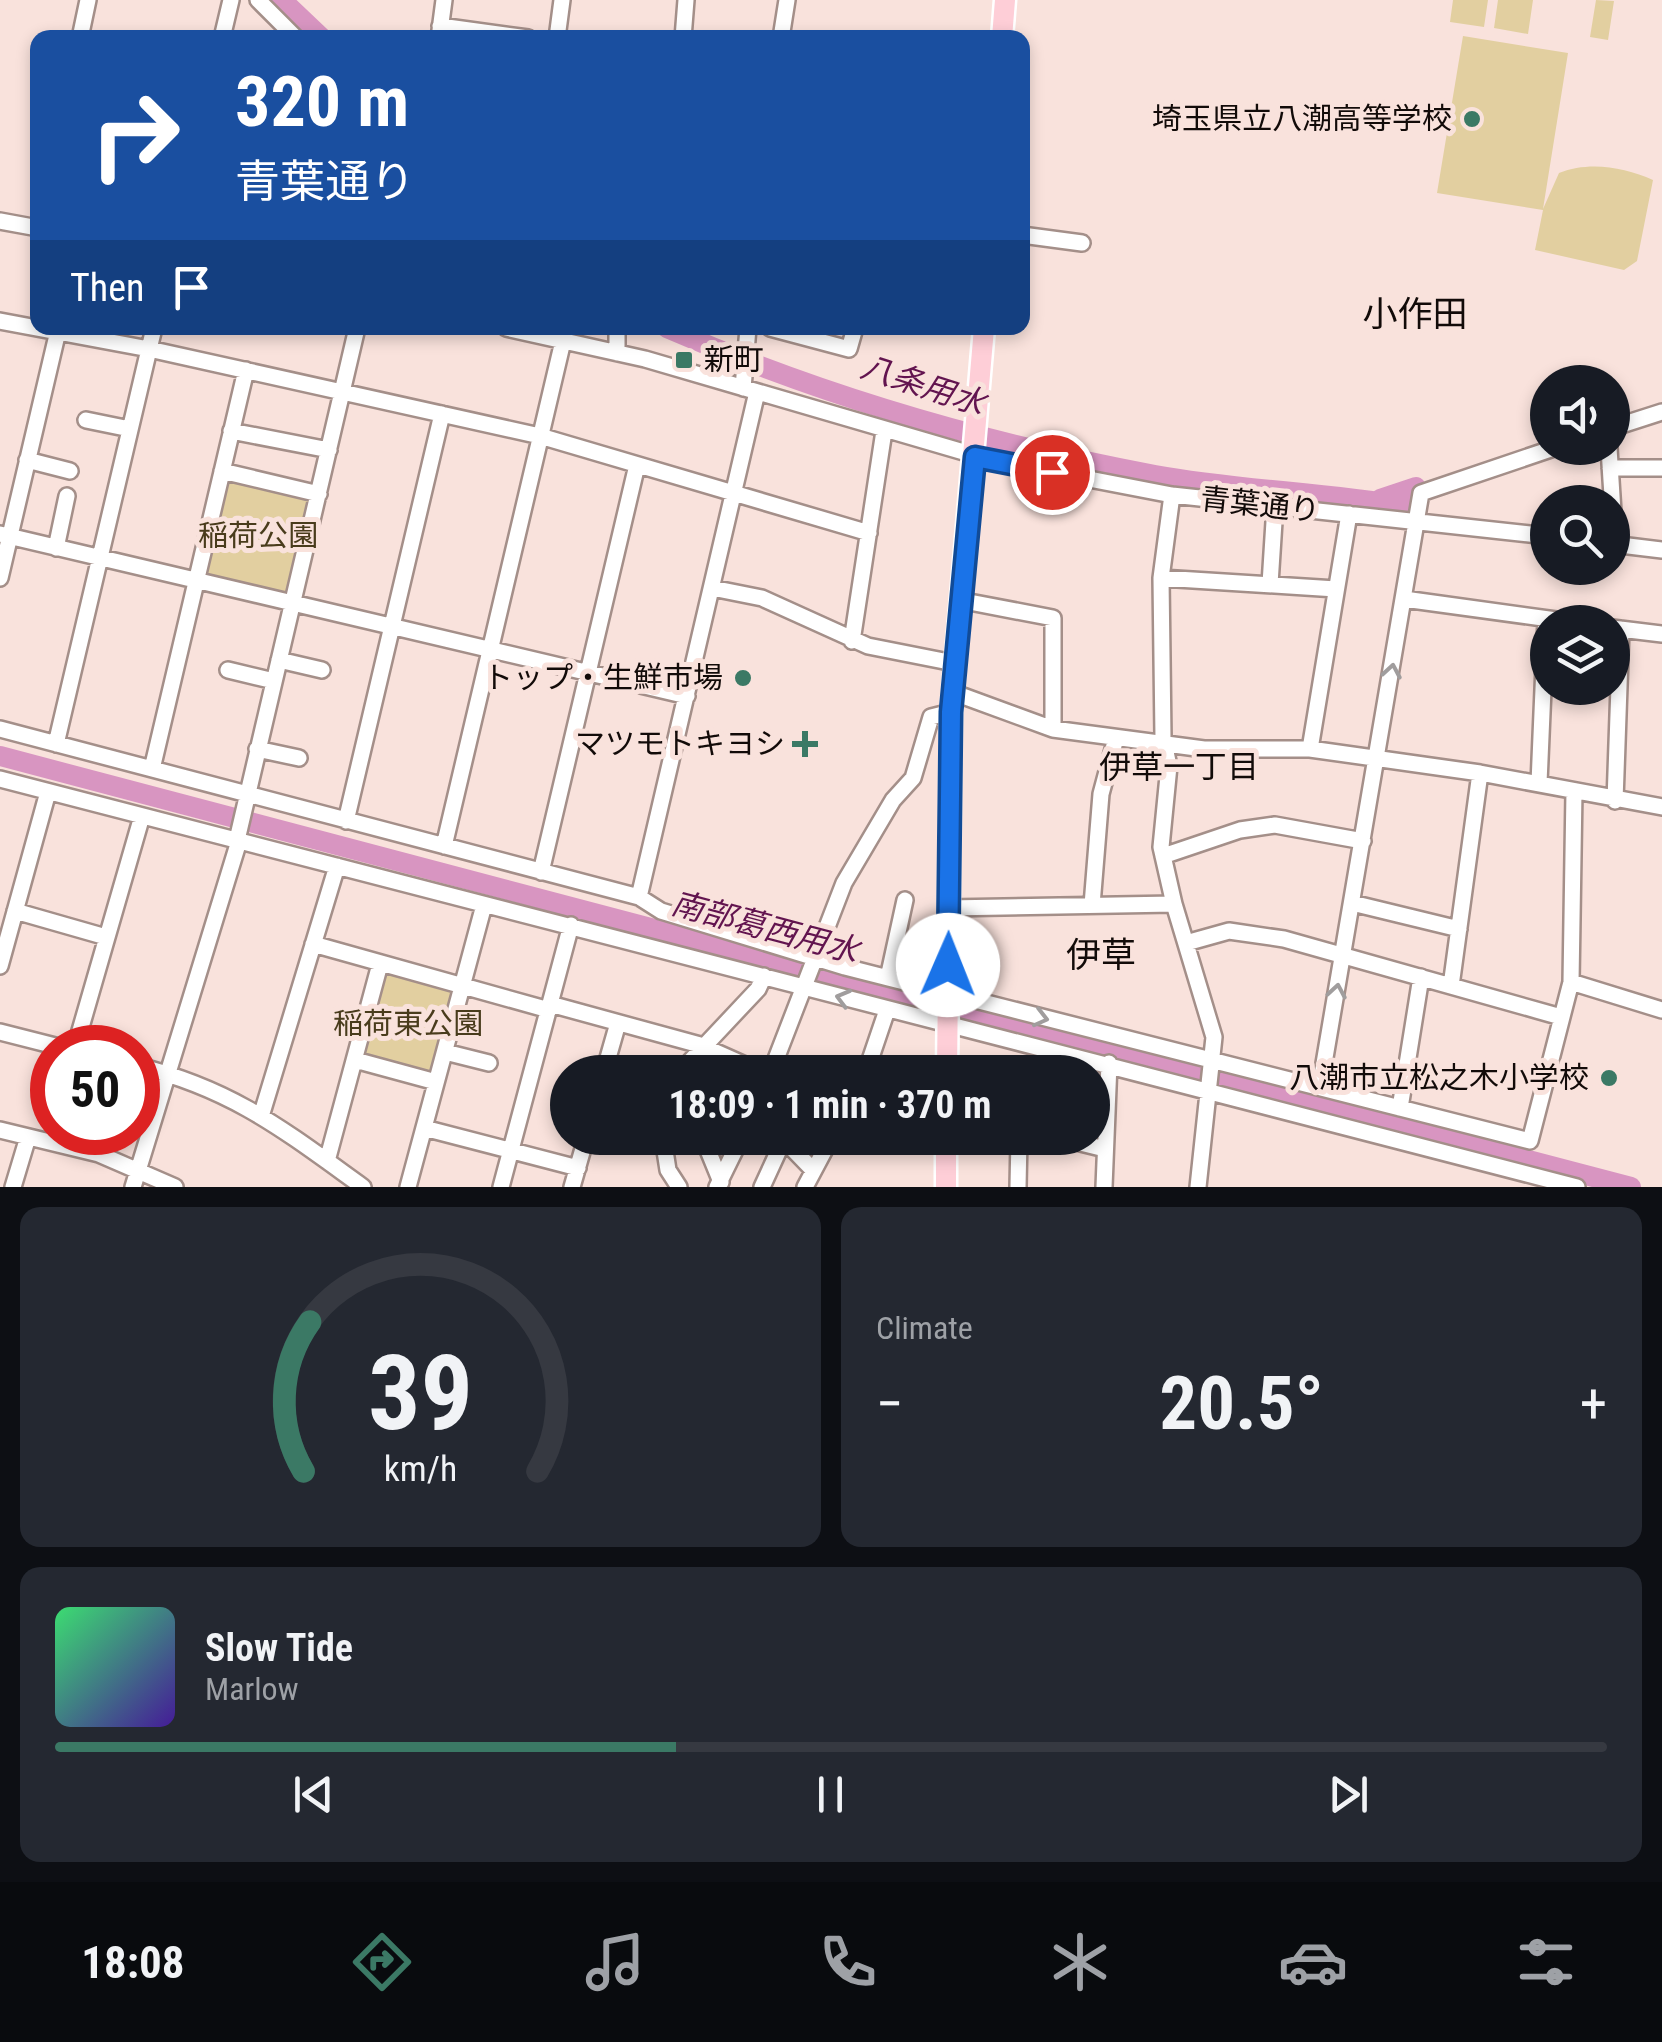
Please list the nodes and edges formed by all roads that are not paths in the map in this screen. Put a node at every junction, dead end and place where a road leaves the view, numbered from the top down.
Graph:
1 (88, 0) edge
2 (231, 0) edge
3 (258, 0) edge
4 (444, 0) edge
5 (562, 0) edge
6 (686, 0) edge
7 (787, 0) edge
8 (1006, 0) edge
9 (82, 30) edge
10 (224, 30) edge
11 (288, 30) edge
12 (440, 30) edge
13 (558, 30) edge
14 (684, 30) edge
15 (782, 30) edge
16 (1003, 30) edge
17 (0, 221) edge
18 (30, 223) edge
19 (1030, 236) edge
20 (1082, 243) dead end
21 (0, 321) edge
22 (30, 327) edge
23 (57, 335) edge
24 (74, 335) edge
25 (152, 335) edge
26 (355, 335) edge
27 (539, 335) edge
28 (617, 335) edge
29 (748, 335) edge
30 (798, 335) edge
31 (854, 335) edge
32 (984, 335) edge
33 (563, 340) junction
34 (149, 349) junction
35 (616, 353) junction
36 (246, 370) junction
37 (750, 390) junction
38 (342, 391) junction
39 (1662, 412) edge
40 (442, 414) junction
41 (86, 420) dead end
42 (1630, 422) edge
43 (130, 429) junction
44 (884, 430) junction
45 (231, 431) junction
46 (540, 436) junction
47 (329, 450) junction
48 (1530, 456) edge
49 (975, 457) junction
50 (27, 460) junction
51 (637, 465) junction
52 (1610, 465) edge
53 (1610, 468) junction
54 (1662, 468) edge
55 (70, 471) dead end
56 (222, 471) junction
57 (1611, 485) edge
58 (319, 494) junction
59 (734, 494) junction
60 (1172, 495) junction
61 (67, 496) dead end
62 (1275, 506) junction
63 (1349, 514) junction
64 (1418, 522) junction
65 (869, 533) junction
66 (1530, 534) edge
67 (5, 536) edge
68 (1630, 546) edge
69 (56, 548) junction
70 (1662, 550) edge
71 (100, 558) junction
72 (0, 578) edge
73 (1161, 578) junction
74 (196, 580) junction
75 (1270, 584) junction
76 (712, 588) junction
77 (1336, 589) junction
78 (1404, 599) junction
79 (959, 600) junction
80 (293, 603) junction
81 (1530, 618) edge
82 (392, 627) junction
83 (1630, 630) edge
84 (1662, 634) edge
85 (852, 641) junction
86 (491, 650) junction
87 (279, 660) junction
88 (954, 663) junction
89 (228, 670) dead end
90 (322, 670) dead end
91 (588, 673) junction
92 (274, 681) junction
93 (686, 696) junction
94 (952, 702) junction
95 (1542, 705) edge
96 (1616, 705) edge
97 (0, 729) edge
98 (1054, 730) junction
99 (1116, 738) junction
100 (56, 744) junction
101 (1164, 745) junction
102 (258, 749) junction
103 (1310, 749) junction
104 (299, 758) dead end
105 (1377, 758) junction
106 (152, 769) junction
107 (1480, 772) junction
108 (0, 778) edge
109 (1539, 783) junction
110 (1574, 791) junction
111 (48, 792) junction
112 (246, 794) junction
113 (1615, 800) junction
114 (1662, 807) edge
115 (142, 816) junction
116 (346, 821) junction
117 (238, 841) junction
118 (1362, 841) junction
119 (444, 846) junction
120 (1164, 856) junction
121 (337, 866) junction
122 (541, 872) junction
123 (640, 897) junction
124 (905, 900) dead end
125 (1352, 903) junction
126 (1174, 904) junction
127 (484, 905) junction
128 (1092, 905) junction
129 (948, 908) junction
130 (15, 911) junction
131 (571, 926) junction
132 (1459, 929) junction
133 (106, 938) junction
134 (1186, 943) junction
135 (313, 944) junction
136 (1342, 957) junction
137 (816, 962) junction
138 (380, 964) junction
139 (0, 966) edge
140 (764, 976) junction
141 (888, 978) junction
142 (1420, 978) junction
143 (1571, 982) junction
144 (808, 984) junction
145 (462, 986) junction
146 (1451, 986) junction
147 (550, 1007) junction
148 (947, 1008) junction
149 (887, 1010) junction
150 (1662, 1010) edge
151 (1561, 1017) junction
152 (618, 1022) junction
153 (81, 1025) edge
154 (0, 1032) edge
155 (30, 1040) edge
156 (700, 1045) junction
157 (444, 1052) junction
158 (609, 1055) edge
159 (693, 1055) edge
160 (723, 1055) edge
161 (778, 1055) edge
162 (872, 1055) edge
163 (947, 1055) edge
164 (1085, 1055) edge
165 (355, 1060) junction
166 (1213, 1062) junction
167 (489, 1063) dead end
168 (1110, 1063) edge
169 (160, 1071) edge
170 (168, 1073) junction
171 (436, 1082) junction
172 (1209, 1087) junction
173 (1320, 1087) junction
174 (1400, 1108) junction
175 (262, 1113) junction
176 (424, 1128) junction
177 (0, 1130) edge
178 (28, 1136) junction
179 (511, 1151) junction
180 (581, 1155) edge
181 (666, 1155) edge
182 (709, 1155) edge
183 (733, 1155) edge
184 (776, 1155) edge
185 (799, 1155) edge
186 (822, 1155) edge
187 (946, 1155) edge
188 (1019, 1155) edge
189 (1105, 1155) edge
190 (327, 1161) junction
191 (578, 1168) junction
192 (138, 1169) junction
193 (814, 1170) junction
194 (718, 1184) edge
195 (13, 1187) edge
196 (133, 1187) edge
197 (175, 1187) edge
198 (363, 1187) edge
199 (408, 1187) edge
200 (501, 1187) edge
201 (572, 1187) edge
202 (678, 1187) edge
203 (762, 1187) edge
204 (804, 1187) edge
205 (946, 1187) edge
206 (1018, 1187) edge
207 (1104, 1187) edge
208 (1198, 1187) edge
209 (1577, 1187) edge

1 - 9 street
2 - 10 street
3 - 11 street
4 - 12 street
5 - 13 street
6 - 14 street
7 - 15 street
8 - 16 main road
17 - 18 street
19 - 20 street
21 - 22 street
23 - 50 street
24 - 34 street
25 - 34 street
26 - 38 street
27 - 33 street, 青葉通り
28 - 35 street
29 - 37 street
30 - 31 street
32 - 49 main road
33 - 35 street, 青葉通り
33 - 46 street
34 - 36 street
34 - 43 street
35 - 37 street, 青葉通り
36 - 38 street
36 - 45 street
37 - 44 street, 青葉通り
37 - 59 street
38 - 40 street
38 - 47 street
39 - 42 street
40 - 46 street
40 - 82 street
41 - 43 street
43 - 71 street
44 - 49 street, 青葉通り
44 - 65 street
45 - 47 street
45 - 56 street
46 - 51 street
46 - 86 street
47 - 58 street
48 - 64 street
49 - 60 street, 青葉通り
49 - 79 main road
50 - 55 street
50 - 67 street
51 - 59 street
51 - 91 street
52 - 53 street
53 - 54 street
53 - 57 street
56 - 58 street
56 - 74 street
58 - 80 street
59 - 65 street
59 - 76 street
60 - 62 street, 青葉通り
60 - 73 street
61 - 69 street
62 - 63 street, 青葉通り
62 - 75 street
63 - 64 street, 青葉通り
63 - 77 street
64 - 66 street, 青葉通り
64 - 78 street
65 - 85 street
67 - 69 street
67 - 72 street
68 - 70 street
69 - 71 street
71 - 74 street
71 - 100 street
73 - 75 street
73 - 101 street
74 - 80 street
74 - 106 street
75 - 77 street
76 - 85 street
76 - 93 street
77 - 103 street
78 - 81 street
105 -> 78 street
79 - 88 main road
79 - 98 street
80 - 82 street
80 - 87 street
82 - 86 street
82 - 116 street
83 - 84 street
85 - 88 street
86 - 91 street
86 - 119 street
87 - 90 street
87 - 92 street
88 - 94 main road
89 - 92 street
91 - 93 street
91 - 122 street
92 - 102 street
93 - 123 street
94 - 98 street
94 - 129 main road
94 - 137 street
95 - 109 street
96 - 113 street
97 - 100 street
98 - 99 street
99 - 101 street
99 - 128 street
100 - 106 street
101 - 103 street
101 - 120 street
102 - 104 street
102 - 112 street
103 - 105 street
105 - 107 street
105 - 118 street
106 - 112 street
107 - 109 street
107 - 132 street
108 - 111 street
109 - 110 street
110 - 113 street
110 - 143 street
111 - 115 street
111 - 130 street
112 - 116 street
112 - 117 street
113 - 114 street
115 - 117 street
115 - 133 street
116 - 119 street
117 - 121 street
117 - 170 street
118 - 120 street
118 - 125 street
119 - 122 street
120 - 126 street
121 - 127 street
121 - 135 street
122 - 123 street
123 - 137 street
124 - 141 street
125 - 132 street
125 - 136 street
126 - 128 street
126 - 134 street
127 - 131 street
127 - 145 street
128 - 129 street
129 - 148 main road
130 - 133 street
130 - 139 street
131 - 140 street
131 - 147 street
132 - 146 street
133 - 153 street
134 - 136 street
134 - 166 street
135 - 138 street
135 - 175 street
136 - 142 street
173 -> 136 street
137 - 141 street
137 - 144 street
138 - 145 street
138 - 165 street
140 - 144 street
140 - 156 street
141 - 148 street
142 - 146 street
142 - 174 street
143 - 150 street
143 - 151 street
149 -> 144 street
144 - 161 street
145 - 147 street
145 - 157 street
146 - 151 street
147 - 152 street
147 - 179 street
148 - 149 street
148 - 163 main road
148 - 164 street
148 -> 166 street
149 - 162 street
151 - 174 street
152 - 156 street
152 - 158 street
154 - 155 street
156 - 159 street
156 - 160 street
157 - 167 street
157 - 171 street
165 - 171 street
165 - 190 street
166 - 172 street
166 - 173 street
168 - 172 street
169 - 170 street
170 - 175 street
170 - 192 street
171 - 176 street
172 - 208 street
172 - 209 street
173 - 174 street
175 - 190 street
176 - 179 street
176 - 199 street
177 - 178 street
178 - 192 street
178 - 195 street
179 - 191 street
179 - 200 street
180 - 191 street
181 - 202 street
182 - 194 street
183 - 194 street
184 - 203 street
185 - 193 street
186 - 193 street
187 - 205 main road
188 - 206 street
189 - 207 street
190 - 198 street
191 - 201 street
192 - 196 street
192 - 197 street
193 - 204 street

